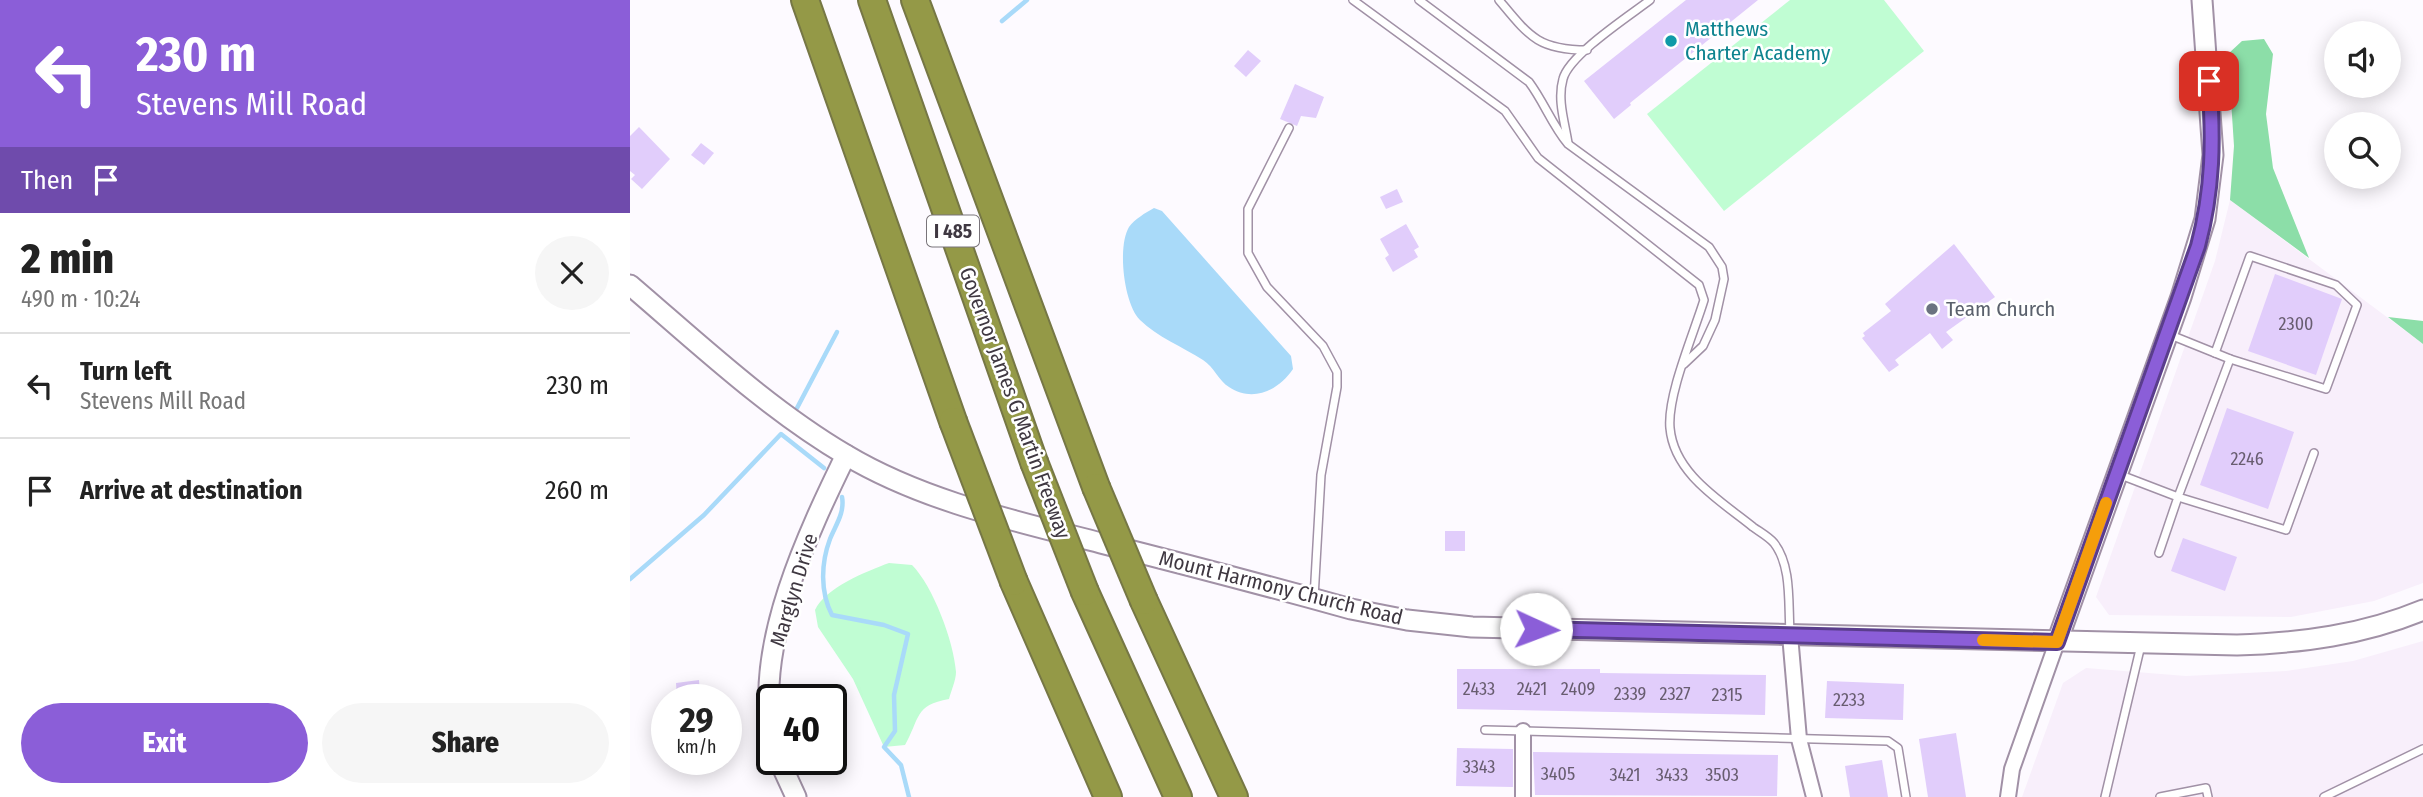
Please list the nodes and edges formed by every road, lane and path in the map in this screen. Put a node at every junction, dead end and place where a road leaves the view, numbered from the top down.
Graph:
1 (805, 0) edge
2 (872, 0) edge
3 (915, 0) edge
4 (1353, 0) edge
5 (1419, 0) edge
6 (1499, 0) edge
7 (1650, 0) edge
8 (2202, 0) edge
9 (1587, 50) junction
10 (1289, 128) dead end
11 (1568, 144) junction
12 (630, 285) edge
13 (2167, 334) junction
14 (2215, 353) junction
15 (2230, 359) junction
16 (1684, 365) junction
17 (2314, 453) dead end
18 (846, 455) junction
19 (2117, 473) junction
20 (2178, 497) junction
21 (2159, 554) dead end
22 (1314, 599) junction
23 (2423, 610) edge
24 (1103, 635) junction
25 (1790, 635) junction
26 (2057, 642) junction
27 (2142, 643) junction
28 (1040, 644) junction
29 (771, 684) edge
30 (1485, 730) dead end
31 (1524, 731) junction
32 (1799, 739) junction
33 (2423, 748) edge
34 (786, 775) edge
35 (796, 797) edge
36 (1108, 797) edge
37 (1117, 797) edge
38 (1167, 797) edge
39 (1178, 797) edge
40 (1234, 797) edge
41 (1523, 797) edge
42 (1814, 797) edge
43 (1906, 797) edge
44 (2008, 797) edge
45 (2105, 797) edge
46 (2160, 797) edge
47 (2208, 797) edge
48 (2324, 797) edge

1 - 28 highway, bridge
2 - 24 highway, Governor James G Martin Freeway / I 485, bridge
3 - 40 highway, bridge
4 - 16 lane
5 - 11 lane
6 - 9 lane
7 - 9 lane
8 - 13 street
9 - 11 lane
10 - 22 lane
11 - 16 lane
12 - 18 street, Mount Harmony Church Road
13 - 14 lane
13 - 19 street
14 - 15 lane
14 - 15 lane
15 - 20 lane
16 - 25 lane
17 - 20 lane
18 - 22 street, Mount Harmony Church Road
18 - 29 street, Marglyn Drive
19 - 20 lane
19 - 26 street
20 - 21 lane
22 - 25 street, Mount Harmony Church Road
23 - 27 street, Mount Harmony Church Road
24 - 38 highway, I 485
24 - 39 highway, Governor James G Martin Freeway / I 485
25 - 26 street, Mount Harmony Church Road
25 - 32 street
26 - 27 street, Mount Harmony Church Road
26 - 44 street
27 - 45 lane
28 - 36 highway
28 - 37 highway
30 - 31 lane
31 - 32 lane
31 - 41 street
32 - 42 street
32 - 43 lane
33 - 48 lane
34 - 35 street
46 - 47 lane

